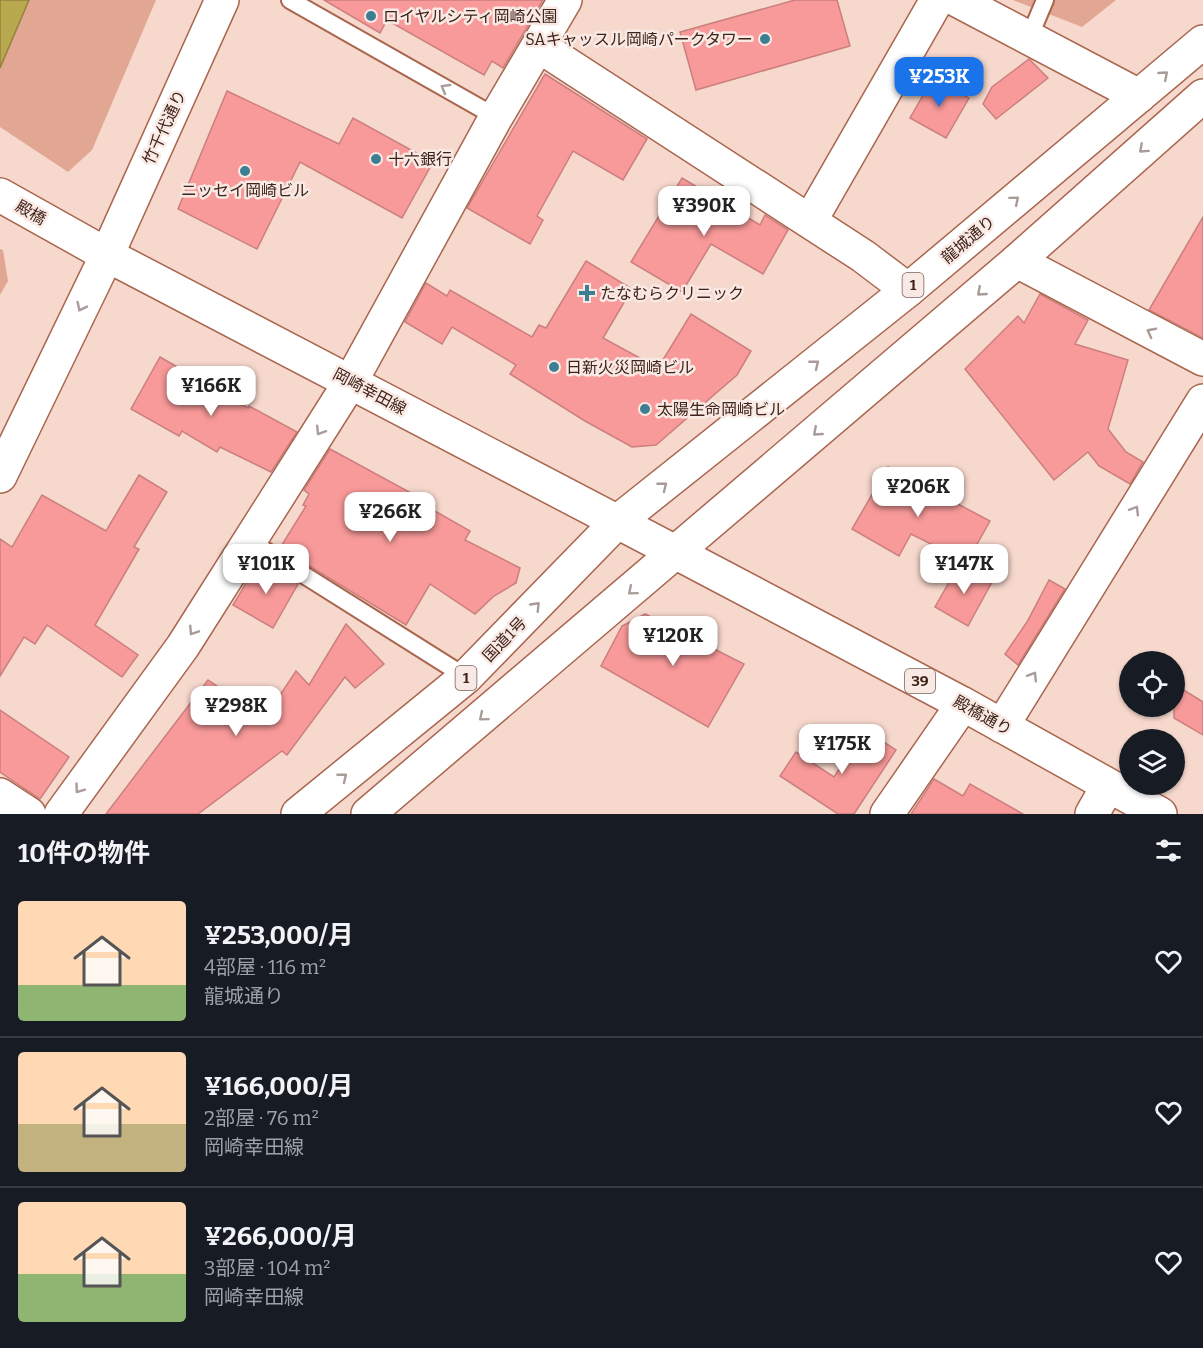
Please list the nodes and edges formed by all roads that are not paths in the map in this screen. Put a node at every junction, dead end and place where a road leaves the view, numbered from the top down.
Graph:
1 (222, 0) edge
2 (290, 0) edge
3 (565, 0) edge
4 (937, 0) edge
5 (957, 0) edge
6 (1045, 0) edge
7 (1029, 38) junction
8 (1203, 42) edge
9 (539, 46) junction
10 (1139, 96) junction
11 (1203, 96) edge
12 (496, 117) junction
13 (0, 195) edge
14 (810, 221) junction
15 (62, 230) joint
16 (107, 255) junction
17 (1017, 261) junction
18 (908, 290) junction
19 (1203, 359) edge
20 (351, 381) junction
21 (1203, 401) edge
22 (0, 476) edge
23 (617, 522) junction
24 (250, 541) junction
25 (676, 554) junction
26 (466, 677) junction
27 (963, 704) junction
28 (1002, 726) junction
29 (1108, 786) junction
30 (0, 795) edge
31 (29, 814) edge
32 (61, 814) edge
33 (298, 814) edge
34 (368, 814) edge
35 (887, 814) edge
36 (1092, 814) edge
37 (1160, 814) edge

1 - 16 main road, 竹千代通り
12 -> 2 lane
3 - 9 main road
4 - 14 main road
5 - 7 main road
6 - 7 lane
7 - 10 main road
10 -> 8 main road, 龍城通り / 1
9 - 12 main road
9 - 14 main road
18 -> 10 main road, 龍城通り / 1
11 -> 17 main road, 1
12 - 20 main road
13 - 15 main road, 殿橋
14 - 18 main road
15 - 16 main road, 岡崎幸田線
16 - 20 main road, 岡崎幸田線
16 -> 22 main road, 竹千代通り
19 -> 17 main road
17 -> 25 main road, 1
23 -> 18 main road, 龍城通り / 1
20 - 23 main road, 岡崎幸田線
20 -> 24 main road
28 -> 21 main road
23 - 25 main road, 岡崎幸田線
26 -> 23 main road, 国道1号 / 1
24 - 26 lane
24 -> 32 main road
25 - 27 main road, 殿橋通り / 39
25 -> 34 main road, 1
33 -> 26 main road, 国道1号 / 1
27 - 28 main road, 殿橋通り / 39
27 - 35 main road
28 - 29 main road, 殿橋通り / 39
29 - 36 main road
29 - 37 main road, 殿橋通り / 39
30 - 31 main road

